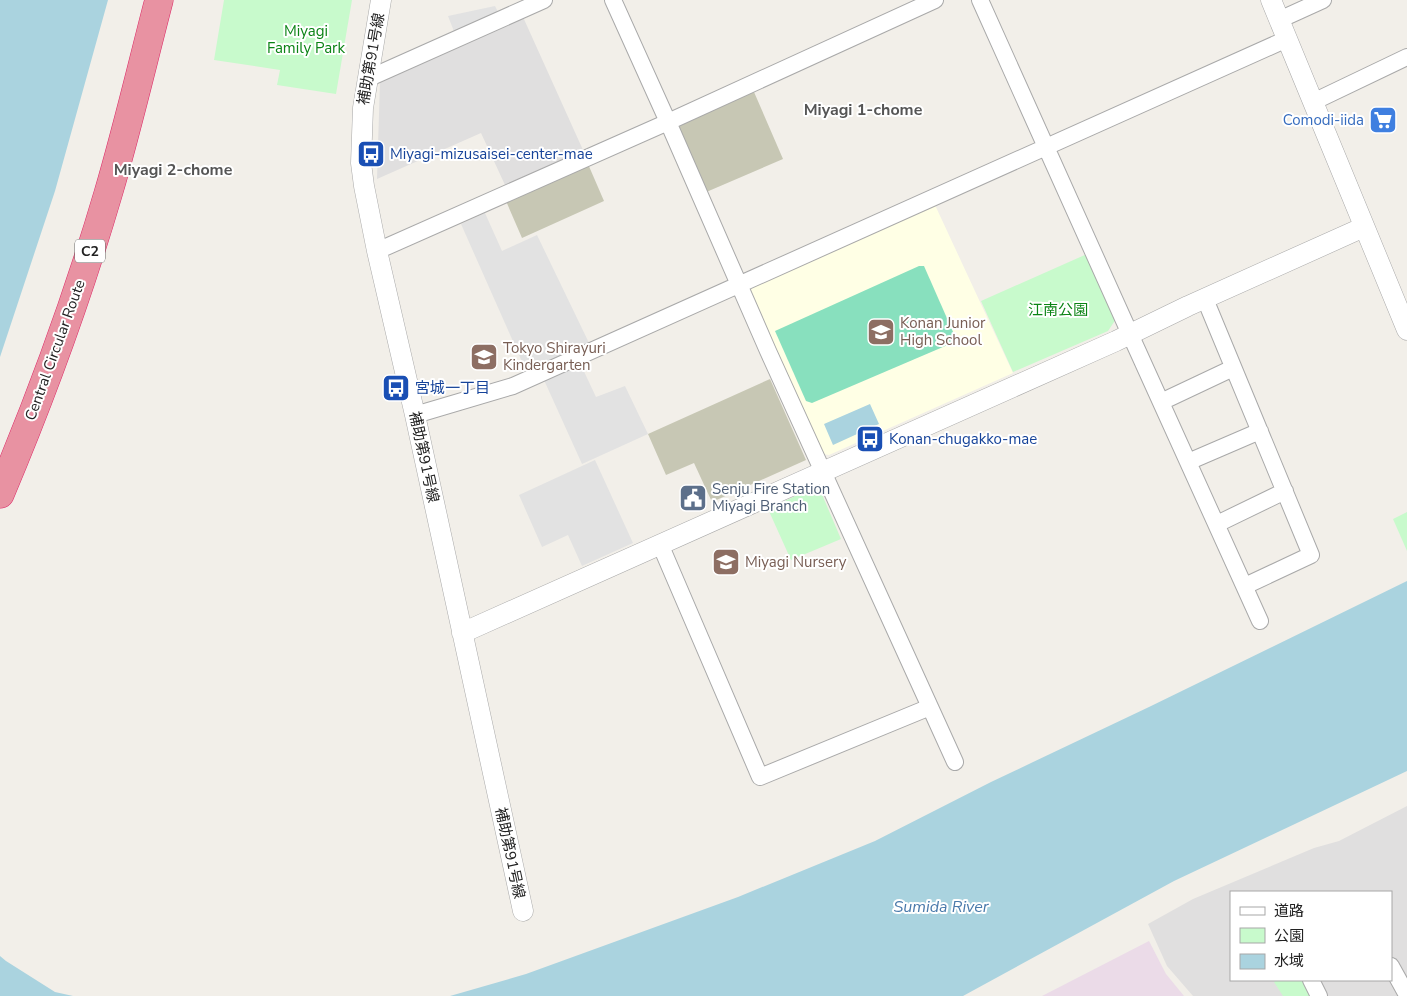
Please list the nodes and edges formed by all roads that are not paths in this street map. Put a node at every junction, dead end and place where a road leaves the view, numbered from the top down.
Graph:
1 (154, 0) edge
2 (159, 0) edge
3 (382, 0) edge
4 (544, 0) edge
5 (612, 0) edge
6 (935, 0) edge
7 (980, 0) edge
8 (1271, 0) edge
9 (1323, 0) edge
10 (1279, 20) junction
11 (1287, 39) junction
12 (1407, 57) edge
13 (367, 79) junction
14 (1313, 102) junction
15 (668, 122) junction
16 (1046, 148) junction
17 (1364, 227) junction
18 (377, 251) junction
19 (739, 285) junction
20 (1205, 298) junction
21 (1403, 309) edge
22 (1407, 330) edge
23 (1130, 334) junction
24 (1234, 368) junction
25 (1161, 402) junction
26 (415, 415) junction
27 (1260, 431) junction
28 (1188, 462) junction
29 (823, 471) junction
30 (0, 480) edge
31 (1285, 491) junction
32 (0, 494) edge
33 (1216, 524) junction
34 (660, 544) junction
35 (1244, 586) junction
36 (1260, 620) dead end
37 (462, 633) junction
38 (930, 707) junction
39 (955, 762) dead end
40 (523, 912) dead end
41 (1392, 968) edge
42 (1312, 981) edge
43 (1406, 994) edge
44 (1319, 996) edge

1 - 30 highway, Central Circular Route / C2
2 - 32 highway, Central Circular Route / C2
3 - 13 street, 補助第91号線
4 - 13 street
5 - 15 street
6 - 15 street
7 - 16 street
8 - 10 street
9 - 10 street
10 - 11 street
11 - 14 street
11 - 16 street
12 - 14 street
13 - 18 street, 補助第91号線
14 - 17 street
15 - 18 street
15 - 19 street
16 - 19 street
16 - 23 street
17 - 20 street
17 - 21 street
18 - 26 street, 補助第91号線
19 - 26 street
19 - 29 street
20 - 23 street
20 - 24 street
21 - 22 street
23 - 25 street
23 - 29 street
24 - 25 street
24 - 27 street
25 - 28 street
26 - 37 street, 補助第91号線
27 - 28 street
27 - 31 street
28 - 33 street
29 - 34 street
29 - 38 street
31 - 33 street
31 - 35 street
33 - 35 street
34 - 37 street
34 - 38 street
35 - 36 street
37 - 40 street, 補助第91号線
38 - 39 street
41 - 43 street
42 - 44 street

